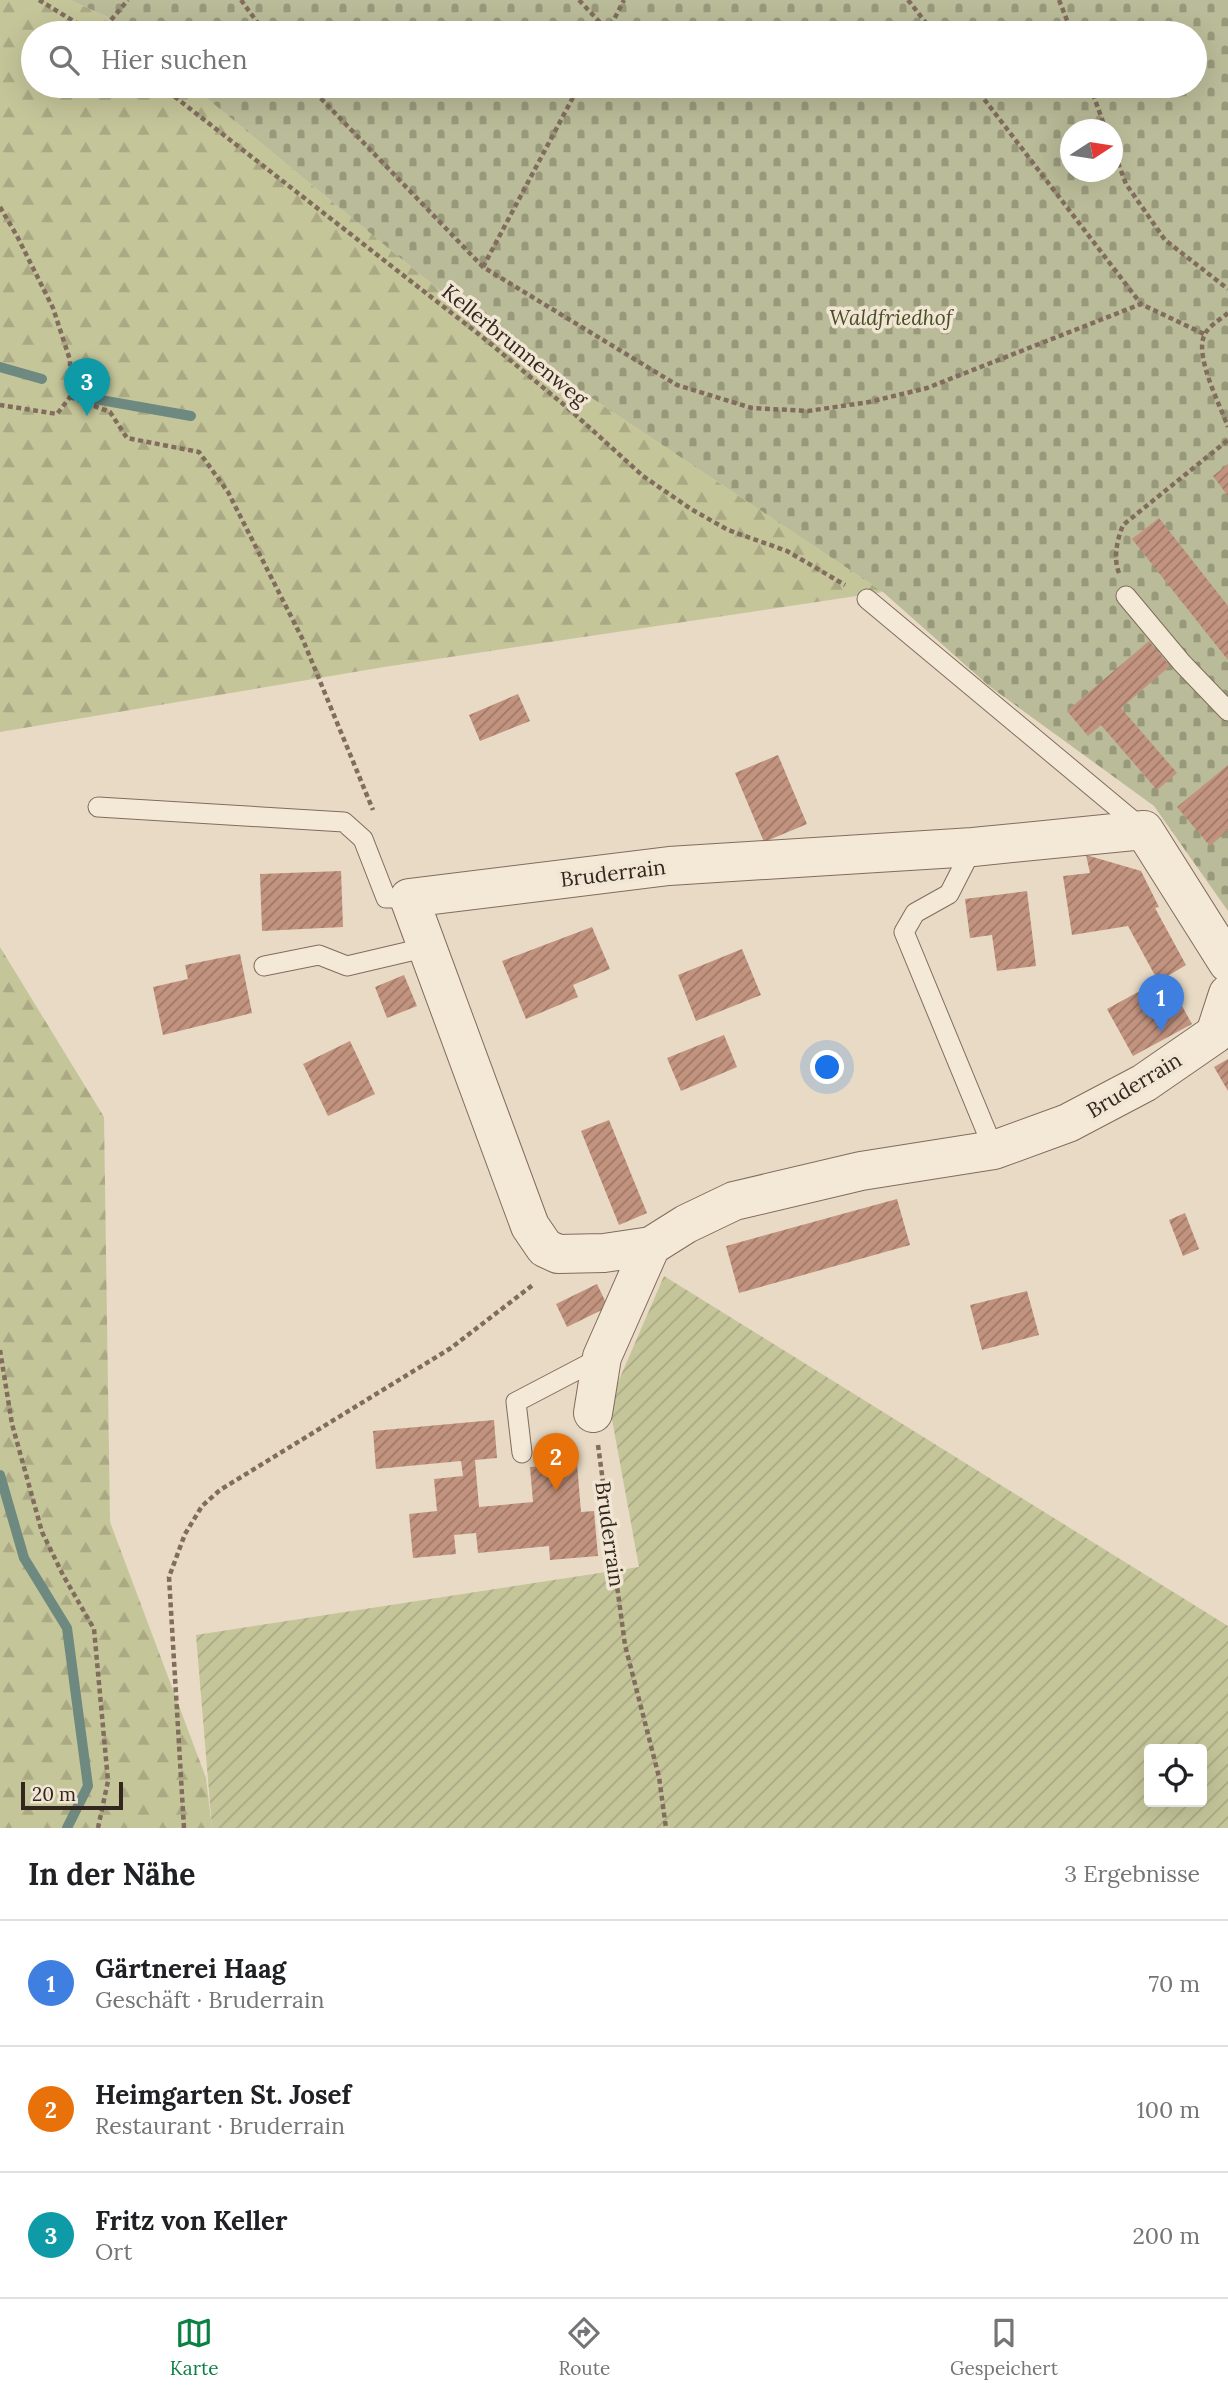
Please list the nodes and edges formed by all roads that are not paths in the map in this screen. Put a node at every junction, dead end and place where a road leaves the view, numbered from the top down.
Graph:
1 (1126, 596) road end
2 (867, 598) road end
3 (1228, 711) edge
4 (98, 807) dead end
5 (1144, 830) junction
6 (973, 847) junction
7 (409, 898) junction
8 (428, 947) junction
9 (1228, 963) edge
10 (264, 966) dead end
11 (1228, 994) edge
12 (994, 1150) junction
13 (651, 1246) junction
14 (602, 1357) junction
15 (593, 1413) road end
16 (522, 1453) dead end

1 - 3 lane
2 - 5 lane
4 - 7 lane
5 - 6 street, Bruderrain
5 - 9 street
6 - 7 street, Bruderrain
6 - 12 lane
7 - 8 street
8 - 10 lane
8 - 13 street, Bruderrain
11 - 12 street, Bruderrain
12 - 13 street, Bruderrain
13 - 14 street
14 - 15 street
14 - 16 lane

